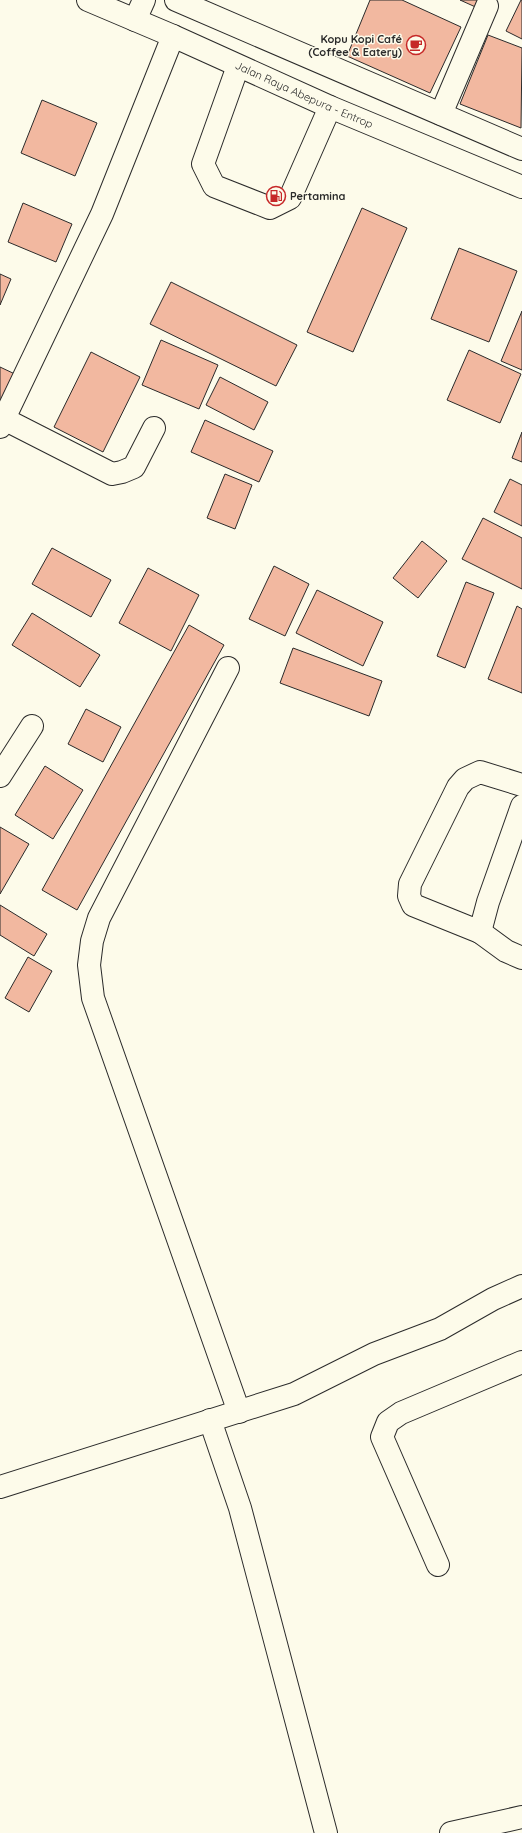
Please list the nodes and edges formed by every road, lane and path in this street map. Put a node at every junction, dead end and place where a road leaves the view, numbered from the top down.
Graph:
1 (88, 0) edge
2 (144, 0) edge
3 (176, 0) edge
4 (488, 6) dead end
5 (135, 20) junction
6 (173, 36) junction
7 (238, 66) junction
8 (330, 107) junction
9 (441, 114) junction
10 (522, 149) edge
11 (522, 187) edge
12 (2, 423) edge
13 (154, 428) dead end
14 (228, 668) dead end
15 (32, 726) dead end
16 (0, 776) edge
17 (522, 785) edge
18 (522, 806) edge
19 (480, 932) junction
20 (522, 958) edge
21 (522, 1286) edge
22 (522, 1362) edge
23 (236, 1404) junction
24 (210, 1420) junction
25 (0, 1487) edge
26 (438, 1565) dead end
27 (522, 1817) edge
28 (326, 1833) edge
29 (451, 1833) edge

1 - 5 main road, Jalan Raya Abepura - Entrop
2 - 5 main road
3 - 9 main road
4 - 9 main road
5 - 6 main road, Jalan Raya Abepura - Entrop
6 - 7 main road, Jalan Raya Abepura - Entrop
6 - 12 main road
7 - 8 main road, Jalan Raya Abepura - Entrop
7 - 8 main road
8 - 11 main road, Jalan Raya Abepura - Entrop
9 - 10 main road
12 - 13 main road
14 - 23 main road
15 - 16 main road
17 - 19 main road
18 - 19 main road
19 - 20 main road
21 - 23 main road
22 - 26 main road
23 - 24 main road
24 - 25 main road
24 - 28 main road
27 - 29 main road

